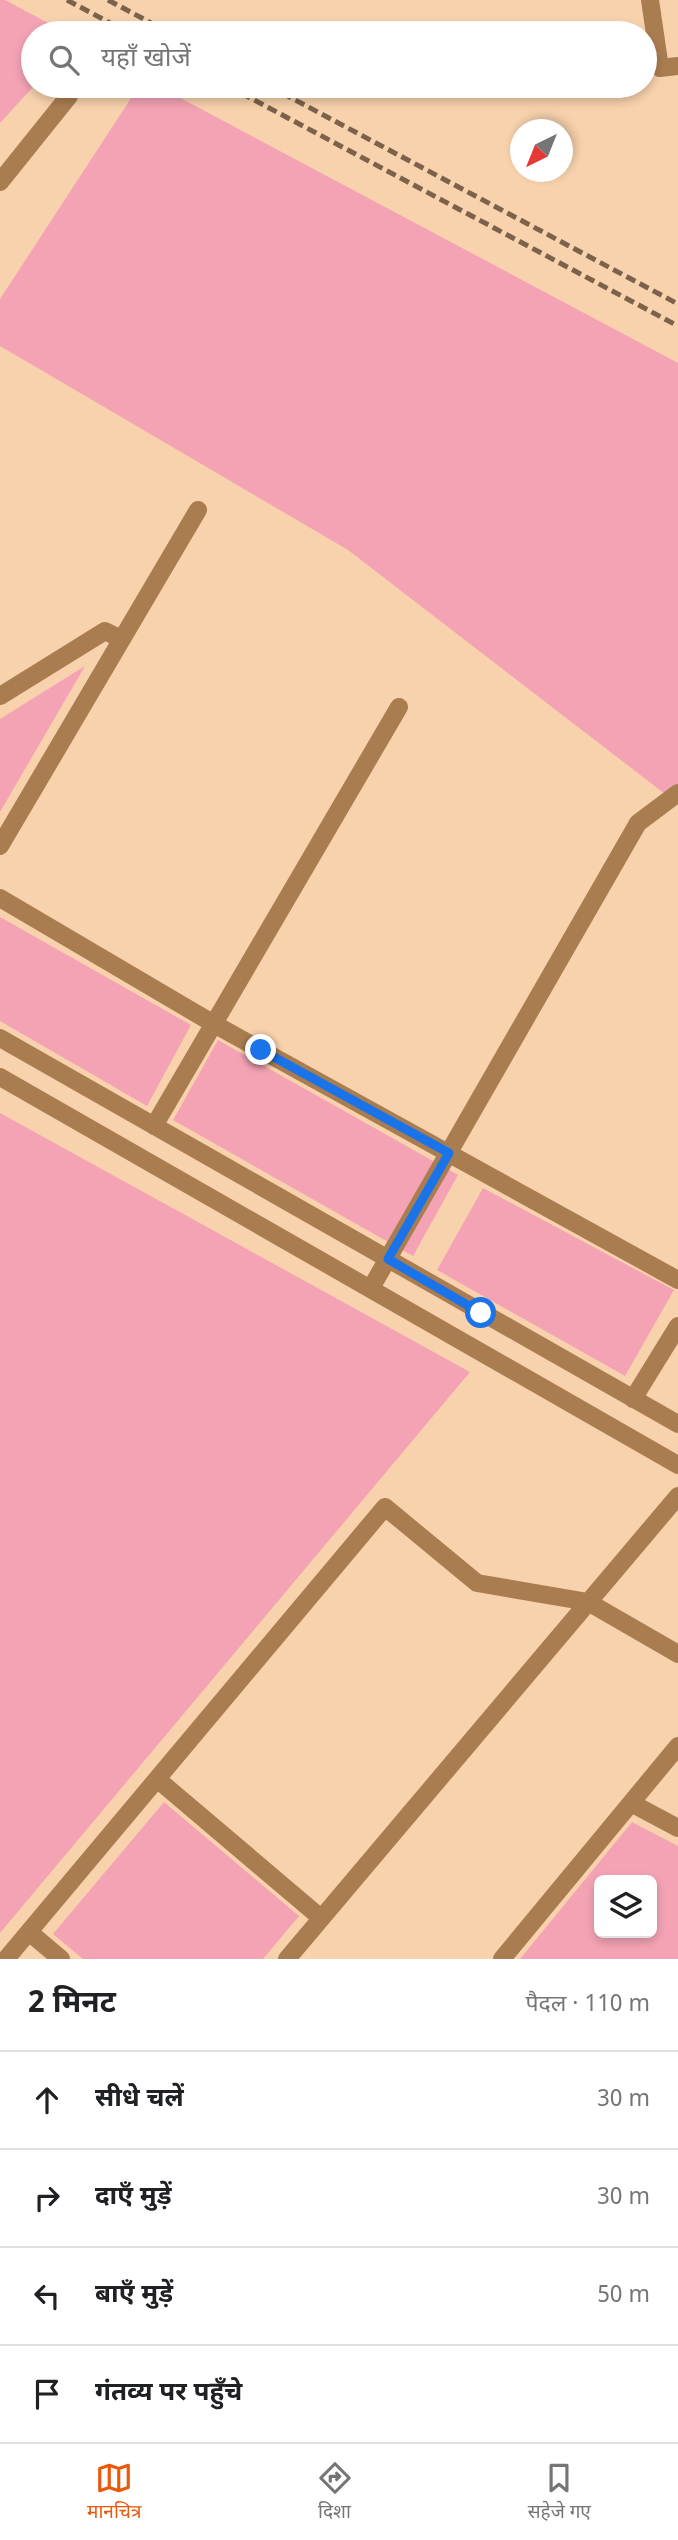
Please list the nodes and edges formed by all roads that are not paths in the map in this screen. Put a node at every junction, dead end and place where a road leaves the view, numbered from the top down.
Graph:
1 (650, 0) edge
2 (653, 21) edge
3 (657, 48) edge
4 (678, 66) edge
5 (67, 98) edge
6 (0, 182) edge
7 (198, 509) dead end
8 (121, 639) junction
9 (0, 696) edge
10 (399, 707) dead end
11 (678, 793) edge
12 (0, 846) edge
13 (0, 898) edge
14 (214, 1024) junction
15 (0, 1038) edge
16 (0, 1077) edge
17 (155, 1126) junction
18 (449, 1153) junction
19 (388, 1259) junction
20 (678, 1279) edge
21 (371, 1289) junction
22 (678, 1326) edge
23 (633, 1399) junction
24 (678, 1424) edge
25 (678, 1465) edge
26 (678, 1496) edge
27 (588, 1602) junction
28 (678, 1654) edge
29 (678, 1746) edge
30 (158, 1779) junction
31 (631, 1803) junction
32 (678, 1828) edge
33 (321, 1919) junction
34 (29, 1931) junction
35 (6, 1959) edge
36 (61, 1959) edge
37 (287, 1959) edge
38 (502, 1959) edge

1 - 2 street
3 - 4 street
5 - 6 street
7 - 8 street
8 - 9 street
8 - 12 street
10 - 14 street
11 - 18 street
13 - 14 street
14 - 17 street
14 - 18 street
15 - 17 street
16 - 21 street
17 - 19 street
18 - 19 street
18 - 20 street
19 - 21 street
19 - 23 street
21 - 25 street
22 - 23 street
23 - 24 street
26 - 27 street
27 - 28 street
27 - 30 street
27 - 33 street
29 - 31 street
30 - 33 street
30 - 34 street
31 - 32 street
31 - 38 street
33 - 37 street
34 - 35 street
34 - 36 street

